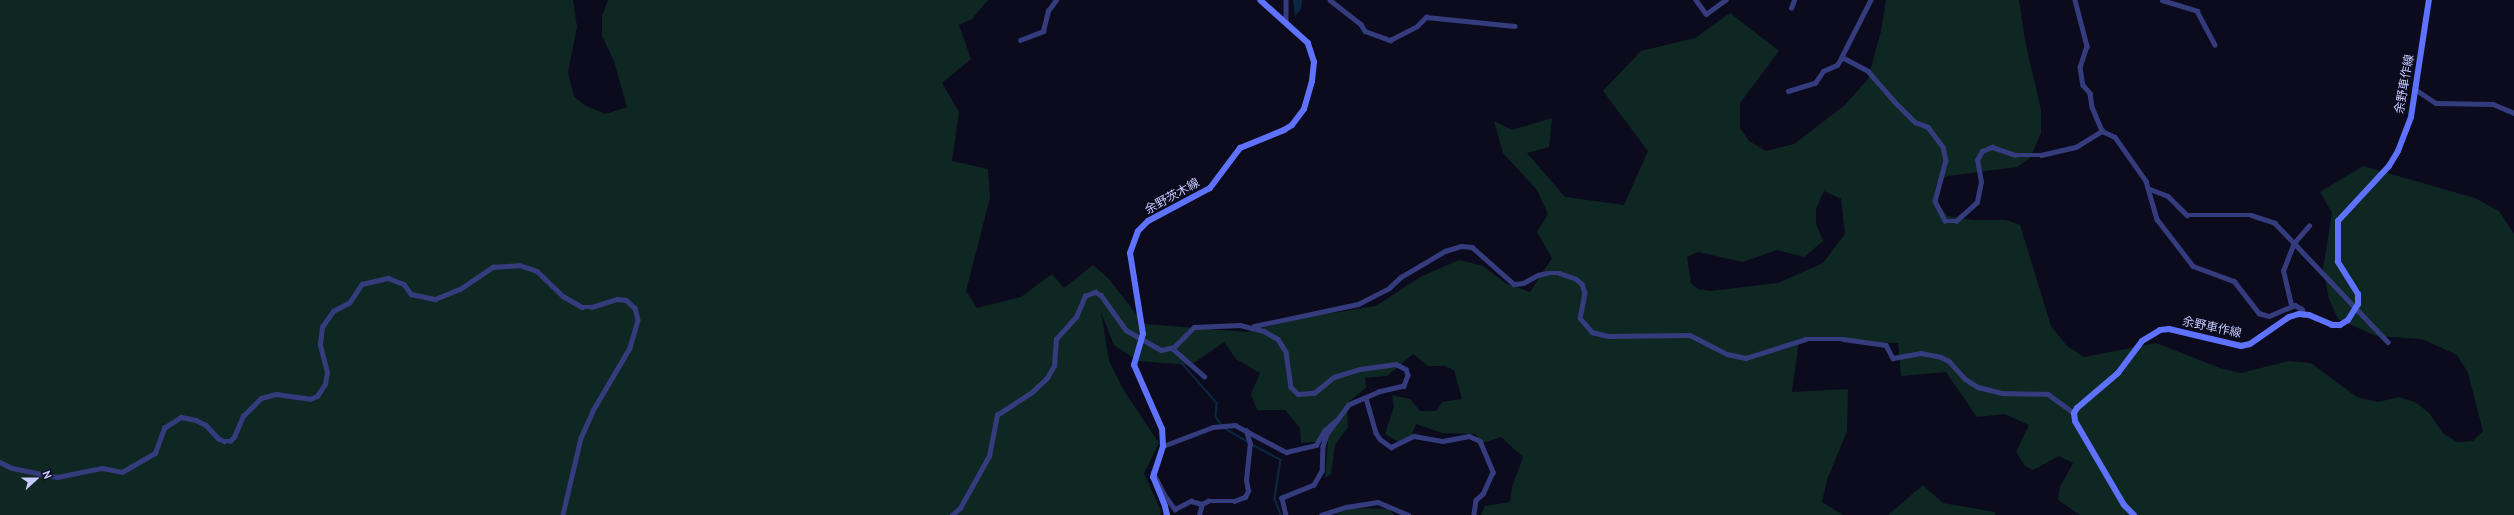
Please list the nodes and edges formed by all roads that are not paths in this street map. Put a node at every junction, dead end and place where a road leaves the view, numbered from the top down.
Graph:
1 (1056, 0) edge
2 (1260, 0) edge
3 (1286, 0) edge
4 (1330, 0) edge
5 (1696, 0) edge
6 (1725, 0) edge
7 (1794, 0) edge
8 (1871, 0) edge
9 (2075, 0) edge
10 (2162, 0) edge
11 (2429, 0) edge
12 (1791, 8) dead end
13 (1286, 23) junction
14 (1515, 26) dead end
15 (1020, 40) dead end
16 (2215, 45) dead end
17 (1842, 57) junction
18 (2415, 89) junction
19 (1788, 91) dead end
20 (2514, 113) edge
21 (2102, 132) junction
22 (2150, 189) junction
23 (2309, 226) dead end
24 (2294, 243) junction
25 (2291, 305) junction
26 (2355, 309) junction
27 (2304, 315) junction
28 (1254, 326) junction
29 (1143, 341) junction
30 (2388, 342) dead end
31 (1172, 348) junction
32 (1204, 376) dead end
33 (1366, 398) junction
34 (2074, 413) junction
35 (1339, 418) junction
36 (1246, 431) junction
37 (1163, 446) junction
38 (0, 462) edge
39 (1153, 472) junction
40 (1202, 504) junction
41 (1178, 510) junction
42 (563, 515) edge
43 (952, 515) edge
44 (1166, 515) edge
45 (1176, 515) edge
46 (1199, 515) edge
47 (1286, 515) edge
48 (1321, 515) edge
49 (1408, 515) edge
50 (1474, 515) edge
51 (2134, 515) edge

1 - 15 street
2 - 13 main road, 余野茨木線
3 - 13 street
4 - 14 street
5 - 6 street
7 - 12 street
8 - 17 street
9 - 21 street
10 - 16 street
11 - 18 main road, 余野車作線
13 - 29 main road, 余野茨木線
17 - 19 street
17 - 21 street
18 - 20 street
18 - 26 main road, 余野車作線
21 - 22 street
22 - 24 street
22 - 25 street
23 - 24 street
24 - 25 street
24 - 26 street
25 - 27 street
26 - 27 main road
26 - 30 street
27 - 34 main road, 余野車作線
28 - 31 street
28 - 33 street
28 - 34 street
29 - 31 street
29 - 37 main road, 余野茨木線
29 - 43 street
31 - 32 street
33 - 35 street
33 - 50 street
34 - 51 main road
35 - 36 street
35 - 47 street
36 - 37 street
36 - 40 street
37 - 39 main road, 余野茨木線
38 - 42 street
39 - 41 street
39 - 44 main road
40 - 41 street
40 - 46 street
41 - 45 street
48 - 49 street

